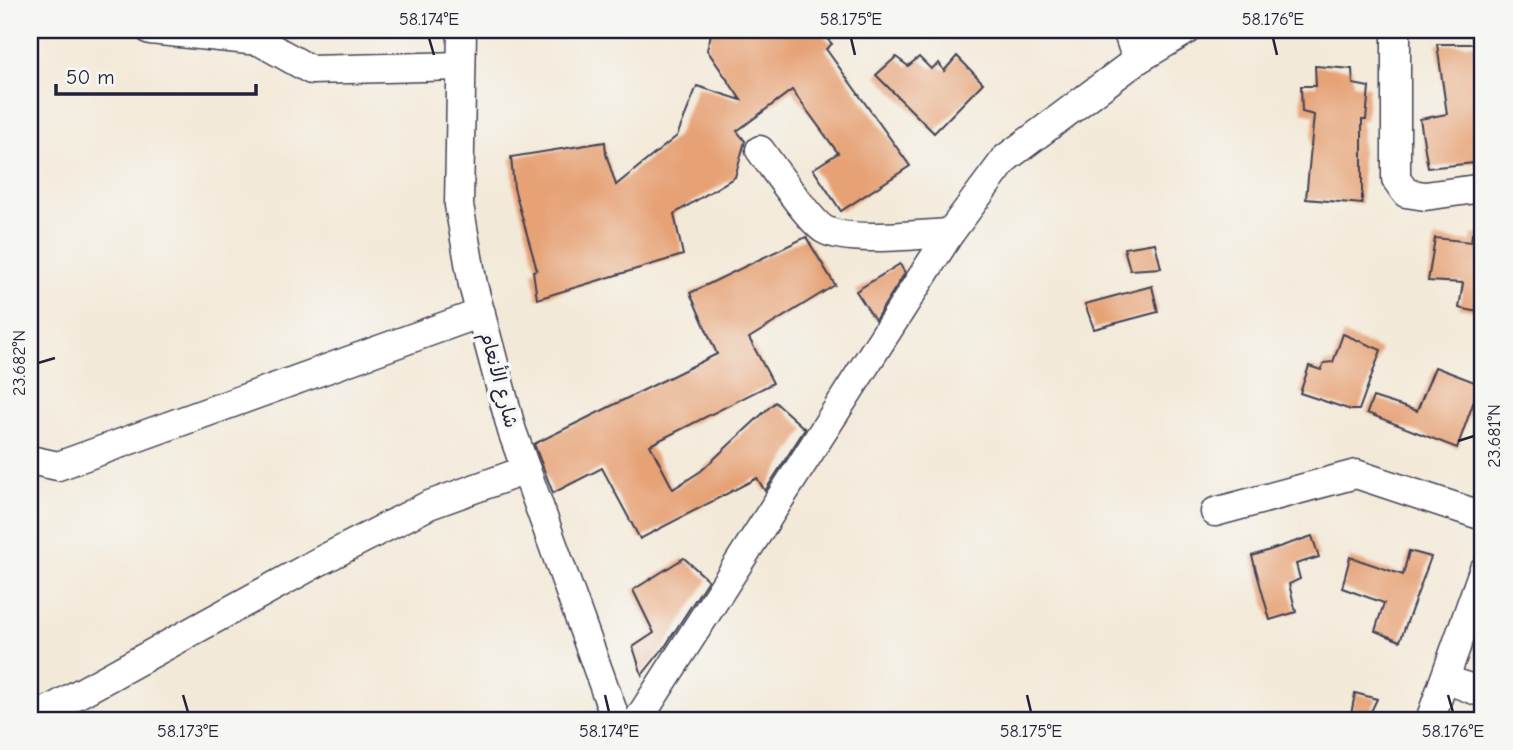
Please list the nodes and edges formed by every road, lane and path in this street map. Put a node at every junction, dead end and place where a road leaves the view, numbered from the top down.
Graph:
1 (150, 30) edge
2 (462, 30) edge
3 (1127, 30) edge
4 (1187, 30) edge
5 (1396, 30) edge
6 (1137, 60) junction
7 (461, 66) junction
8 (760, 150) dead end
9 (1483, 188) edge
10 (950, 233) junction
11 (481, 313) junction
12 (30, 460) edge
13 (526, 470) junction
14 (1215, 512) dead end
15 (1483, 516) edge
16 (1483, 570) edge
17 (1444, 679) junction
18 (1483, 692) edge
19 (622, 719) edge
20 (31, 720) edge
21 (1430, 720) edge

1 - 7 street
2 - 7 street, شارع الأنعام
3 - 6 street
4 - 6 street
5 - 9 street
6 - 10 street
7 - 11 street, شارع الأنعام
8 - 10 street
10 - 19 street
11 - 12 street
11 - 13 street, شارع الأنعام
13 - 19 street, شارع الأنعام
13 - 20 street
14 - 15 street
16 - 17 street
17 - 18 street
17 - 21 street

